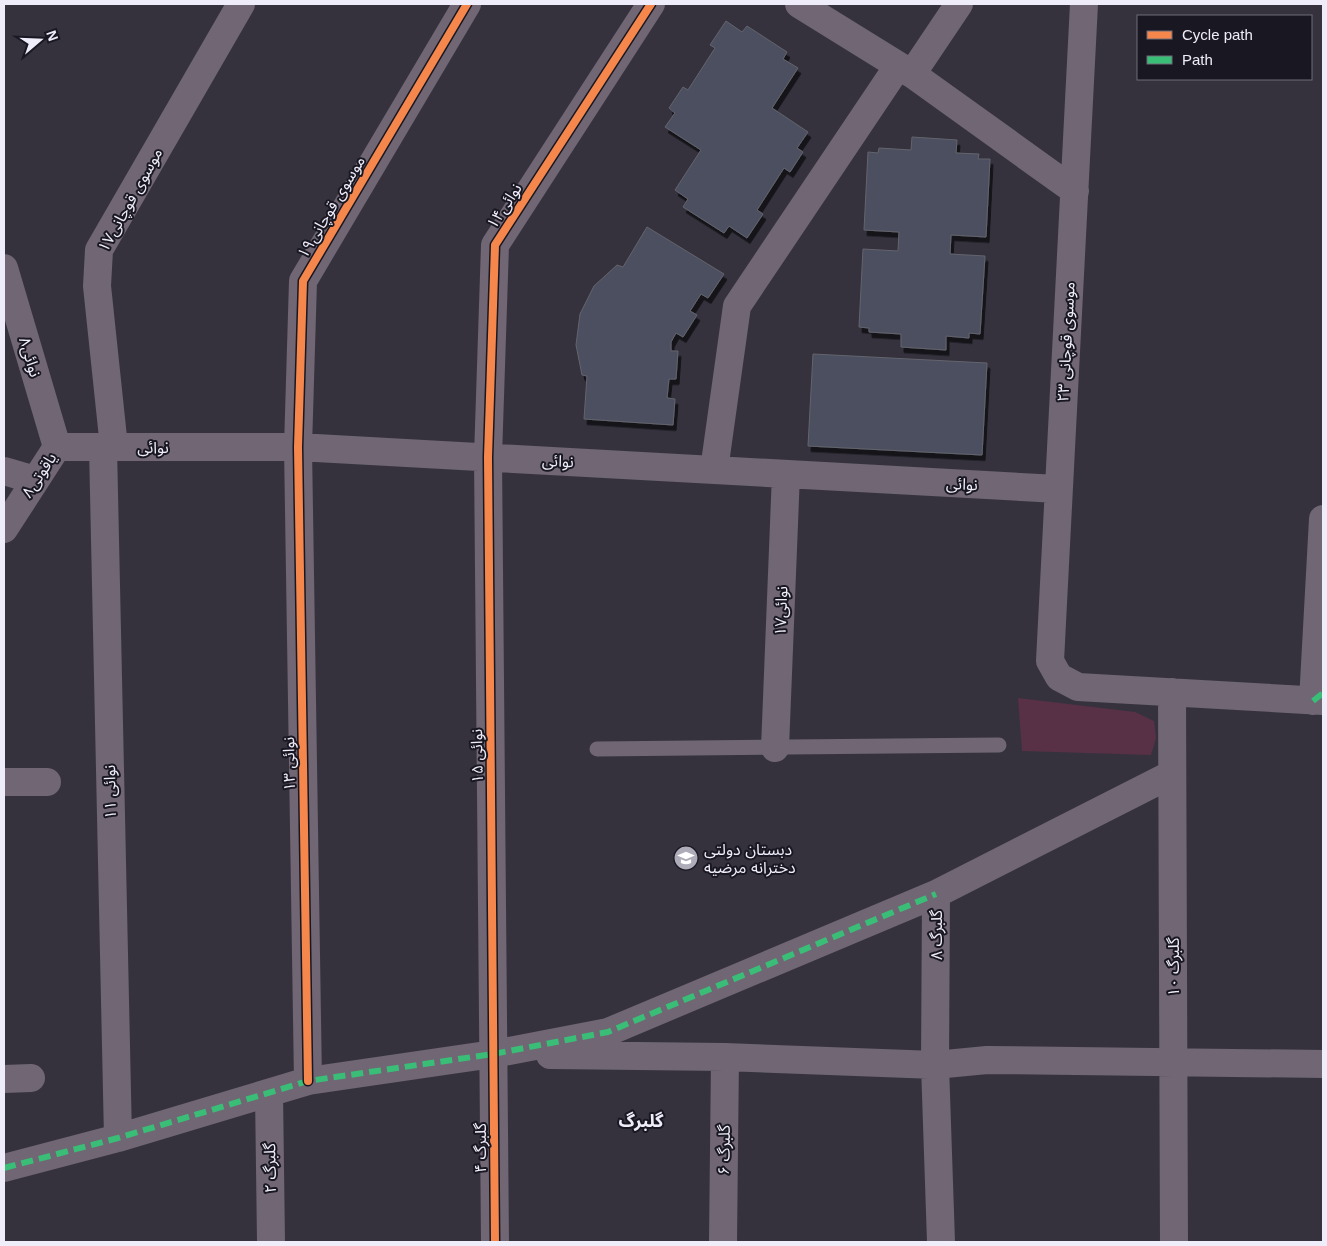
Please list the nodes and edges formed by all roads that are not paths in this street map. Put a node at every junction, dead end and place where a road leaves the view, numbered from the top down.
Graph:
1 (241, 4) edge
2 (467, 4) edge
3 (651, 4) edge
4 (799, 4) edge
5 (959, 4) edge
6 (1084, 4) edge
7 (905, 70) junction
8 (1075, 191) junction
9 (5, 274) edge
10 (57, 447) junction
11 (108, 447) junction
12 (298, 447) junction
13 (488, 457) junction
14 (714, 470) junction
15 (4, 472) edge
16 (786, 474) junction
17 (35, 480) junction
18 (1058, 489) junction
19 (1323, 519) edge
20 (4, 528) edge
21 (1172, 692) junction
22 (1320, 698) edge
23 (1000, 745) dead end
24 (775, 748) junction
25 (597, 750) dead end
26 (1172, 774) junction
27 (4, 782) edge
28 (47, 782) dead end
29 (936, 894) junction
30 (494, 1054) junction
31 (724, 1057) junction
32 (1173, 1062) junction
33 (1323, 1064) edge
34 (935, 1065) junction
35 (4, 1078) edge
36 (31, 1078) dead end
37 (308, 1081) junction
38 (270, 1093) junction
39 (118, 1138) junction
40 (4, 1168) edge
41 (271, 1242) edge
42 (495, 1242) edge
43 (723, 1242) edge
44 (941, 1242) edge
45 (1174, 1242) edge

1 - 11 street, موسوی قوچانی۱۷
2 - 12 street, موسوی قوچانی۱۹
3 - 13 street, نوائی۱۴
4 - 7 street
5 - 7 street
6 - 8 street, موسوی قوچانی ۲۳
7 - 8 street
7 - 14 street
8 - 18 street, موسوی قوچانی ۲۳
9 - 10 street, نوائی۸
10 - 11 street, نوائی
10 - 17 street, یاقوتی۸
11 - 12 street, نوائی
11 - 39 street, نوائی ۱۱
12 - 13 street, نوائی
12 - 37 street, نوائی ۱۳
13 - 14 street, نوائی
13 - 30 street, نوائی ۱۵
14 - 16 street, نوائی
15 - 17 street
16 - 18 street, نوائی
16 - 24 street, نوائی۱۷
17 - 20 street, یاقوتی۸
18 - 21 street, موسوی قوچانی ۲۳
19 - 22 street
21 - 22 street
21 - 26 street, گلبرگ ۱۰
23 - 24 lane
24 - 25 lane
26 - 29 street, گلبرگ ۸
26 - 32 street, گلبرگ ۱۰
27 - 28 street
29 - 30 street
29 - 34 street, گلبرگ ۸
30 - 31 street
30 - 37 street
30 - 42 street, گلبرگ ۴
31 - 34 street
31 - 43 street, گلبرگ ۶
32 - 33 street
32 - 34 street
32 - 45 street, گلبرگ ۱۰
34 - 44 street, گلبرگ ۸
35 - 36 street
37 - 38 street
38 - 39 street
38 - 41 street, گلبرگ ۲
39 - 40 street

